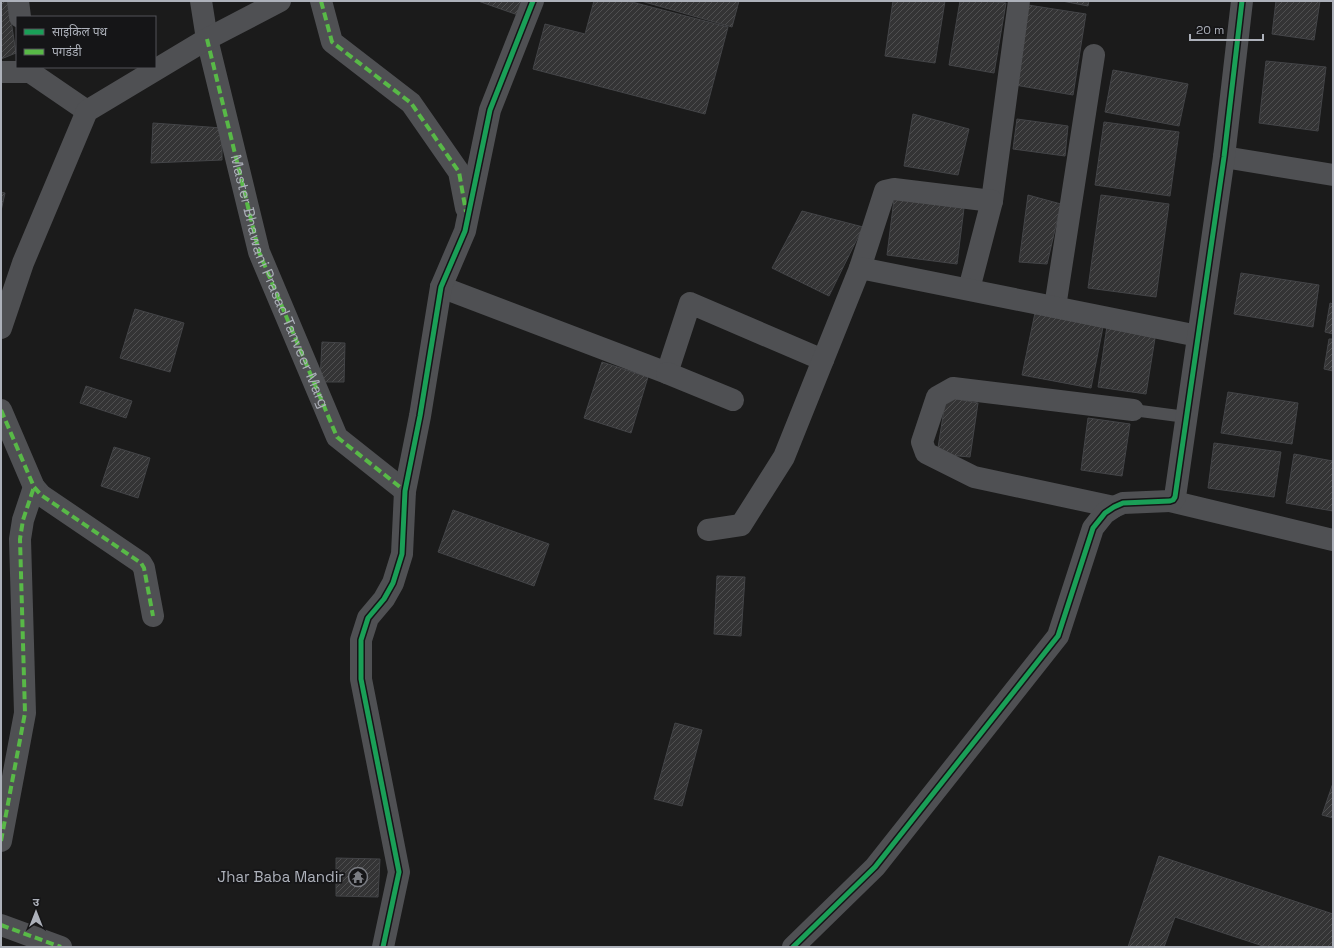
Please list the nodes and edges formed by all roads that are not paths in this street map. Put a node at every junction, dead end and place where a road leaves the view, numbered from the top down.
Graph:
1 (18, 1) edge
2 (201, 1) edge
3 (280, 1) edge
4 (321, 1) edge
5 (533, 1) edge
6 (1019, 1) edge
7 (1242, 1) edge
8 (20, 16) edge
9 (207, 39) junction
10 (1094, 55) dead end
11 (29, 70) edge
12 (1, 72) edge
13 (88, 111) junction
14 (1224, 157) junction
15 (1333, 175) edge
16 (992, 201) junction
17 (468, 217) junction
18 (860, 268) junction
19 (441, 287) junction
20 (969, 289) junction
21 (1055, 307) junction
22 (1, 328) edge
23 (1198, 336) junction
24 (823, 360) junction
25 (667, 373) junction
26 (733, 400) dead end
27 (1, 410) edge
28 (1133, 410) joint
29 (1186, 417) junction
30 (34, 487) junction
31 (405, 491) junction
32 (1170, 501) junction
33 (1114, 507) junction
34 (708, 530) dead end
35 (1333, 540) edge
36 (152, 616) dead end
37 (1, 841) edge
38 (1, 925) edge
39 (61, 947) edge
40 (383, 947) edge
41 (793, 947) edge

1 - 8 street
2 - 9 street, Master Bhawani Prasad Tanveer Marg
3 - 9 street
4 - 17 street
5 - 17 street
6 - 16 street
7 - 14 street
9 - 13 street
9 - 31 street, Master Bhawani Prasad Tanveer Marg
10 - 21 street
11 - 12 street
11 - 13 street
13 - 22 street
14 - 15 street
14 - 23 street
16 - 18 street
16 - 20 street
17 - 19 street
18 - 20 street
18 - 24 street
19 - 25 street
19 - 31 street
20 - 21 street
21 - 23 street
23 - 29 street
24 - 25 street
24 - 34 street
25 - 26 street
27 - 30 street
28 - 29 lane
28 - 33 street
29 - 32 street
30 - 36 street
30 - 37 street
31 - 40 street
32 - 33 street
32 - 35 street
33 - 41 street
38 - 39 street

